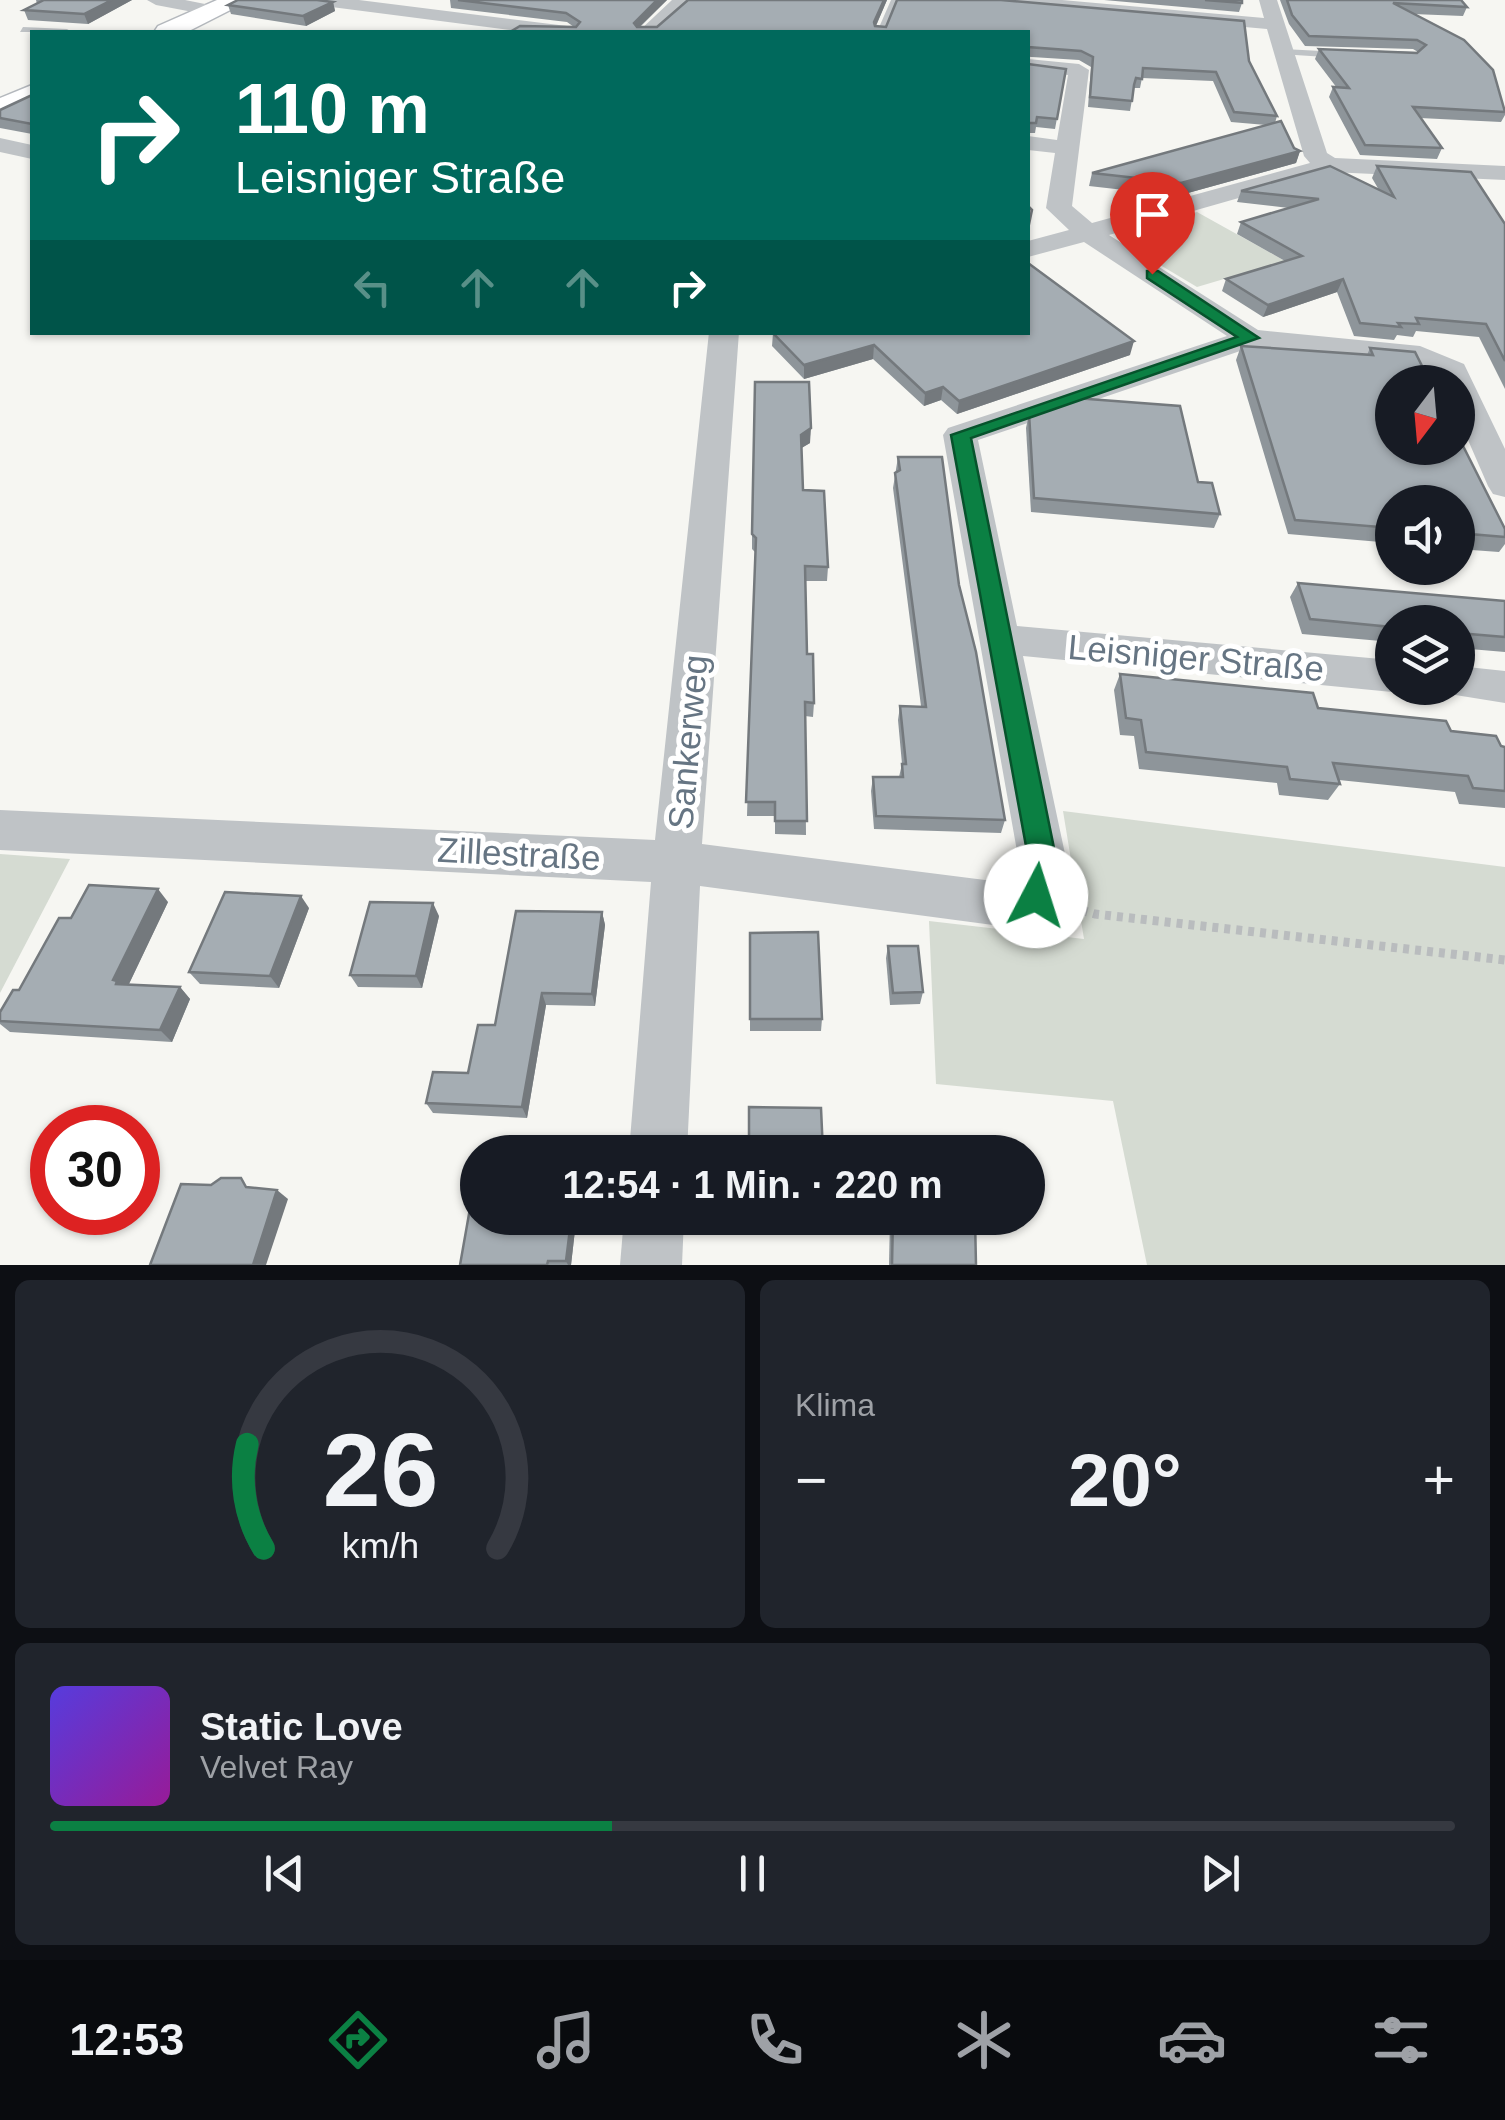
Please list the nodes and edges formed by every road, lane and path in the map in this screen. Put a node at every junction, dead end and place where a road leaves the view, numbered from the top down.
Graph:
1 (156, 0) edge
2 (316, 0) edge
3 (683, 0) edge
4 (896, 0) edge
5 (1000, 0) edge
6 (1268, 0) edge
7 (226, 6) edge
8 (1274, 24) junction
9 (23, 30) edge
10 (30, 30) edge
11 (172, 30) edge
12 (551, 30) edge
13 (649, 30) edge
14 (882, 30) edge
15 (1284, 52) junction
16 (1360, 55) edge
17 (1030, 65) edge
18 (30, 95) edge
19 (0, 109) edge
20 (1030, 144) edge
21 (0, 145) edge
22 (1067, 148) junction
23 (30, 152) edge
24 (1329, 165) junction
25 (1505, 173) edge
26 (1088, 232) junction
27 (1030, 248) edge
28 (724, 335) edge
29 (1250, 338) junction
30 (1505, 486) edge
31 (1000, 639) junction
32 (1375, 674) edge
33 (1475, 683) edge
34 (1505, 686) edge
35 (0, 830) edge
36 (677, 862) junction
37 (1036, 896) junction
38 (1505, 960) edge
39 (659, 1135) edge
40 (653, 1235) edge
41 (651, 1265) edge

1 - 7 street
2 - 12 street
3 - 13 street
4 - 14 lane
5 - 8 street
6 - 8 street
7 - 11 main road
8 - 15 street
9 - 10 lane
15 - 16 lane
15 - 24 street
17 - 22 street
18 - 19 main road
20 - 22 street
21 - 23 street
22 - 26 street
24 - 25 street
24 - 26 street
26 - 27 street
26 - 29 street
28 - 36 street, Sankerweg
29 - 30 street
29 - 31 street
31 - 32 street, Leisniger Straße
31 - 37 street
33 - 34 street
35 - 36 street, Zillestraße
36 - 37 street, Zillestraße
36 - 39 street, Sankerweg
37 - 38 path
40 - 41 street

